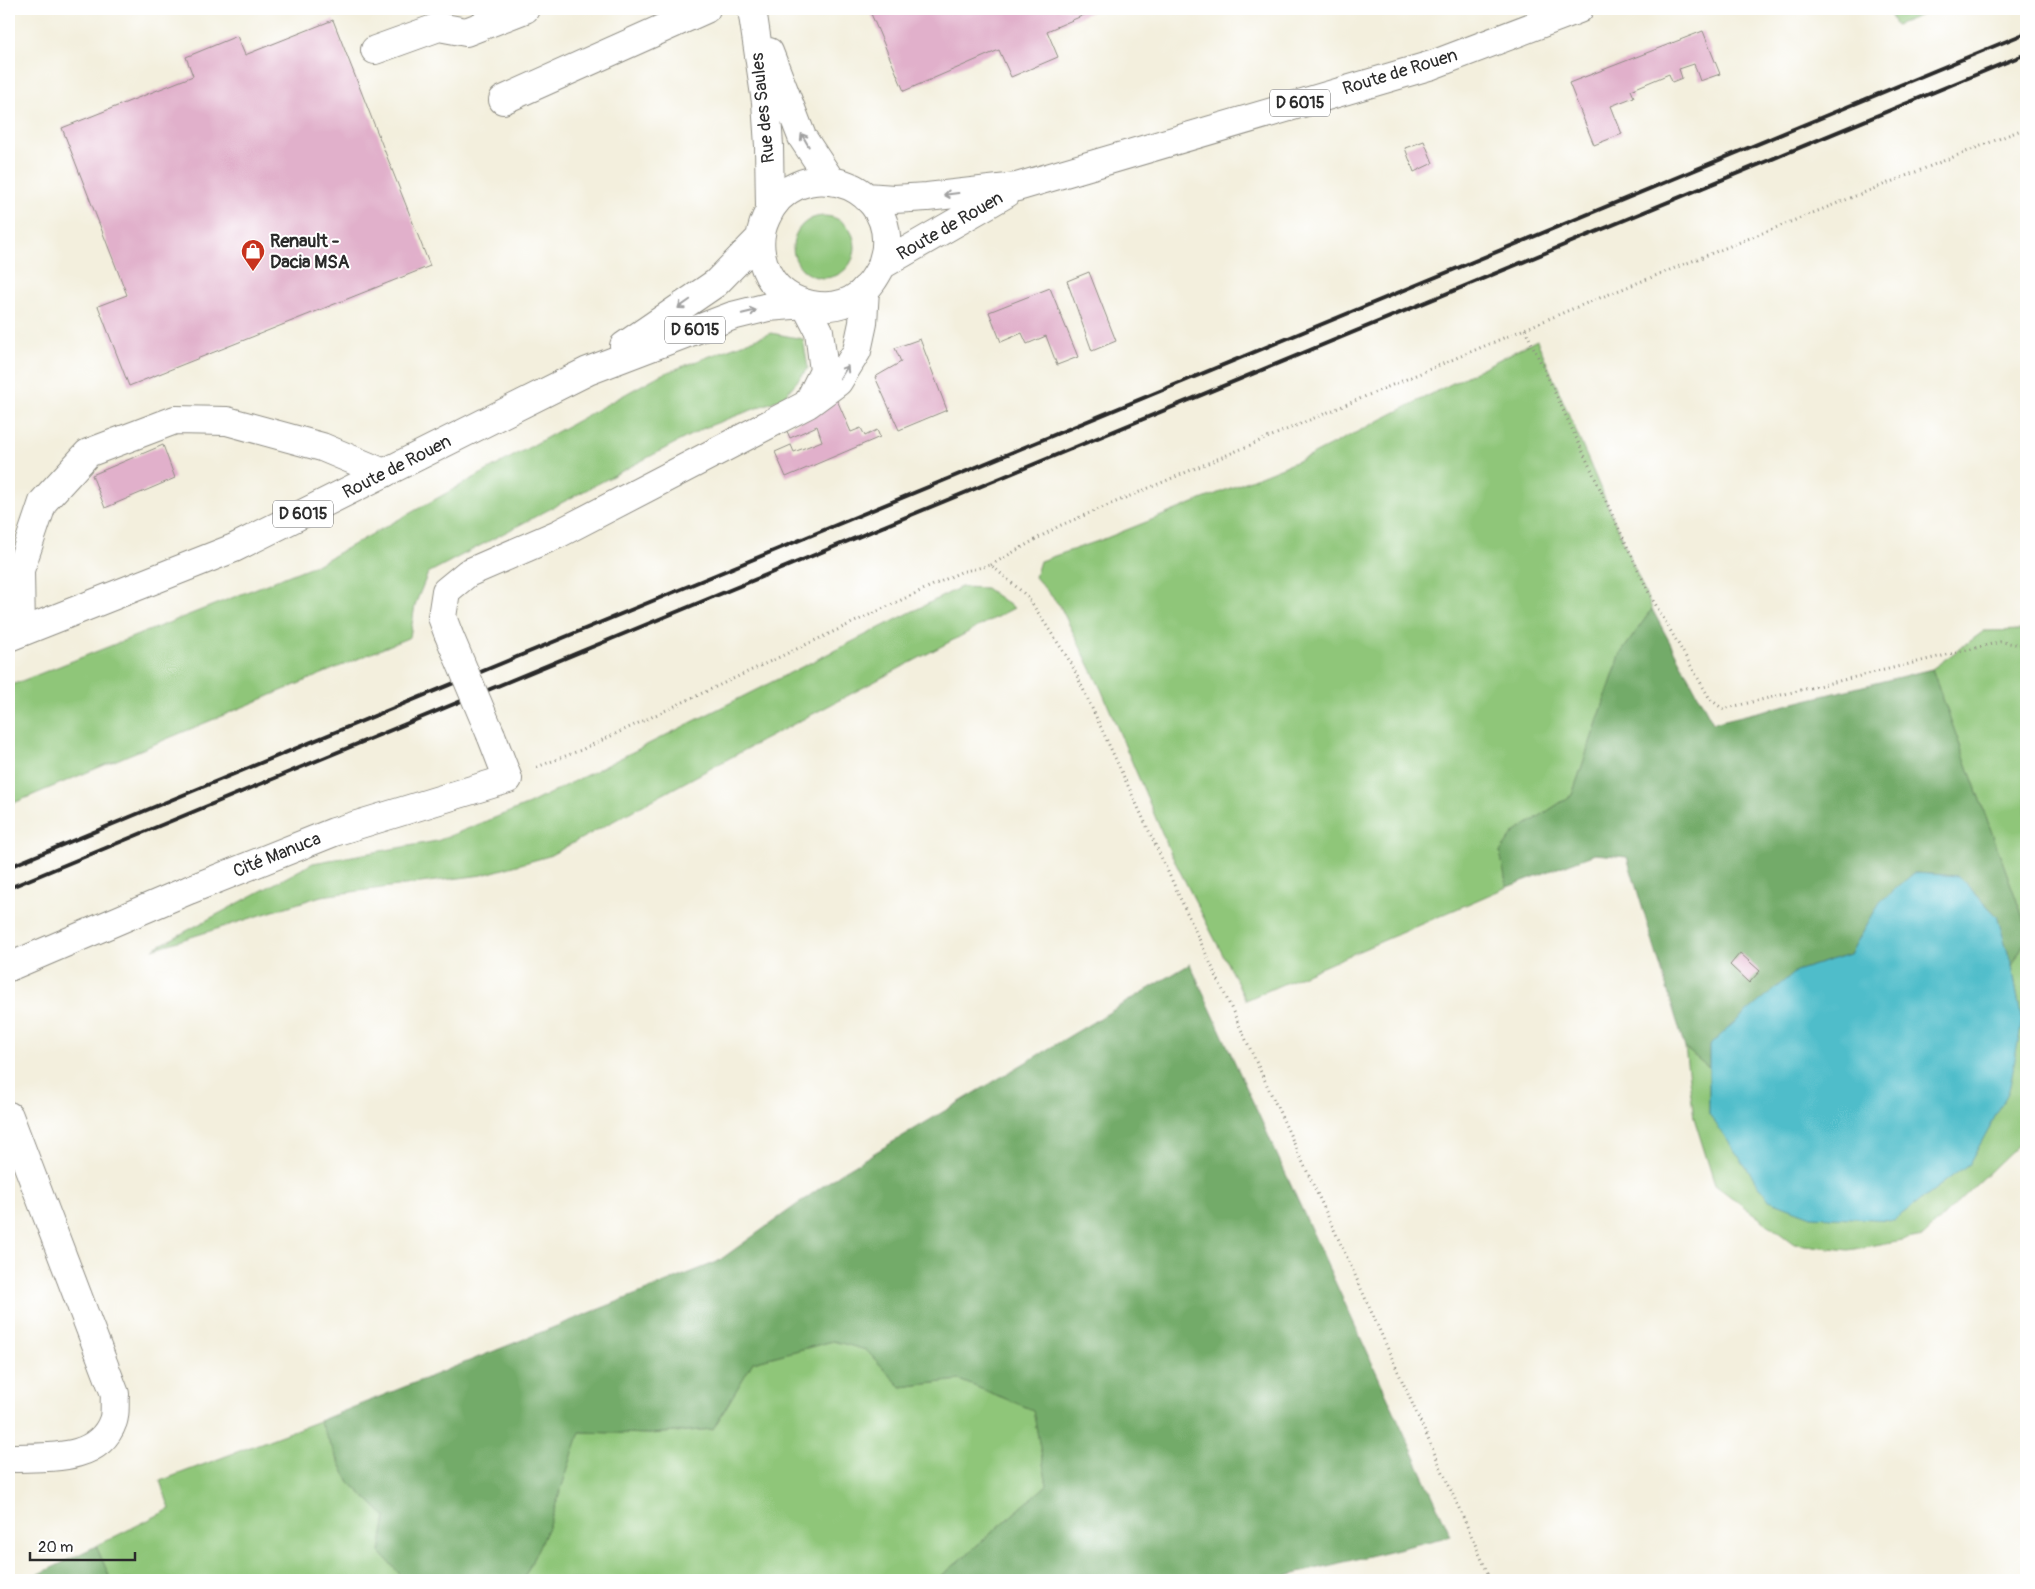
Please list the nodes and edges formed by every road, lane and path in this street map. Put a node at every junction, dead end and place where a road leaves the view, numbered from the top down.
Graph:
1 (525, 9) edge
2 (706, 9) edge
3 (752, 9) edge
4 (1579, 9) edge
5 (375, 50) dead end
6 (503, 100) dead end
7 (2026, 128) edge
8 (831, 181) junction
9 (1017, 187) junction
10 (866, 197) junction
11 (770, 207) junction
12 (760, 238) junction
13 (882, 265) junction
14 (865, 289) junction
15 (805, 304) junction
16 (1524, 329) junction
17 (588, 371) junction
18 (808, 404) junction
19 (384, 473) junction
20 (991, 565) junction
21 (15, 634) edge
22 (2026, 648) edge
23 (508, 779) junction
24 (9, 967) edge
25 (9, 1116) edge
26 (15, 1458) dead end
27 (1491, 1580) edge

1 - 5 main road
2 - 6 main road
8 -> 3 main road, Rue des Saules
3 - 11 main road, Rue des Saules
4 - 9 main road, Route de Rouen / D 6015
7 - 16 path
8 - 10 main road
8 - 11 main road
9 -> 10 main road, Route de Rouen / D 6015
9 - 13 main road, Route de Rouen / D 6015
10 - 13 main road
11 - 12 main road
12 - 15 main road
12 -> 17 main road, Route de Rouen / D 6015
13 - 14 main road
14 - 15 main road
18 -> 14 main road
17 -> 15 main road, Route de Rouen / D 6015
15 - 18 main road
16 - 20 path
16 - 22 path
17 - 19 main road, Route de Rouen / D 6015
18 - 23 main road, bridge
19 - 21 main road, Route de Rouen / D 6015
19 - 21 main road
20 - 23 path
20 - 27 path
23 - 24 main road, Cité Manuca
25 - 26 main road

